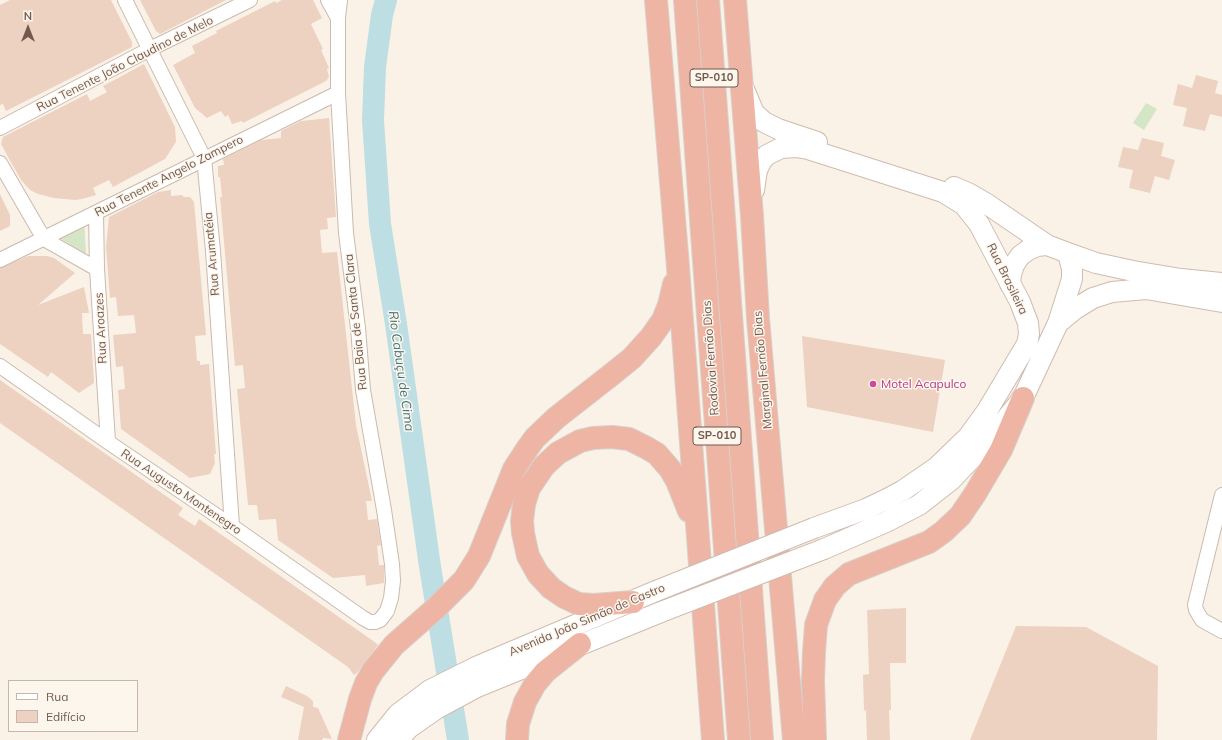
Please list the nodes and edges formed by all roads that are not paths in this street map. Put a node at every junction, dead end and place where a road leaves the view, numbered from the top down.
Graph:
1 (125, 0) edge
2 (250, 0) edge
3 (328, 0) edge
4 (340, 0) edge
5 (656, 0) edge
6 (685, 0) edge
7 (708, 0) edge
8 (735, 0) edge
9 (338, 18) junction
10 (150, 49) junction
11 (741, 80) junction
12 (338, 93) junction
13 (0, 128) edge
14 (720, 155) junction
15 (204, 158) junction
16 (0, 162) edge
17 (96, 214) junction
18 (752, 216) junction
19 (44, 238) junction
20 (1047, 245) junction
21 (1068, 254) junction
22 (0, 260) edge
23 (678, 267) junction
24 (97, 269) junction
25 (1222, 283) edge
26 (1010, 284) junction
27 (1222, 302) edge
28 (758, 318) junction
29 (1058, 323) junction
30 (0, 366) edge
31 (1023, 398) junction
32 (108, 442) junction
33 (1222, 495) edge
34 (232, 526) junction
35 (814, 528) joint
36 (697, 535) junction
37 (632, 602) junction
38 (363, 618) joint
39 (1222, 632) edge
40 (580, 644) junction
41 (710, 692) junction
42 (349, 740) edge
43 (377, 740) edge
44 (398, 740) edge
45 (517, 740) edge
46 (703, 740) edge
47 (713, 740) edge
48 (739, 740) edge
49 (762, 740) edge
50 (794, 740) edge
51 (815, 740) edge

1 - 10 street, Rua Arumatéia
2 - 10 street, Rua Tenente João Claudino de Melo
3 - 9 street
4 - 9 street, Rua Baia de Santa Clara
5 - 23 highway, SP-010
6 - 48 highway, Rodovia Fernão Dias / SP-010
7 - 14 highway, Rodovia Fernão Dias / SP-010
8 - 11 highway, Marginal Fernão Dias / SP-010
9 - 12 street, Rua Baia de Santa Clara
10 - 13 street, Rua Tenente João Claudino de Melo
10 - 15 street, Rua Arumatéia
11 - 18 highway, Marginal Fernão Dias / SP-010
11 - 20 main road
12 - 15 street, Rua Tenente Angelo Zampero
12 - 38 street, Rua Baia de Santa Clara
14 - 28 highway
14 - 49 highway, Rodovia Fernão Dias / SP-010
15 - 17 street, Rua Tenente Angelo Zampero
15 - 34 street, Rua Arumatéia
16 - 19 street
17 - 19 street, Rua Tenente Angelo Zampero
17 - 24 street, Rua Aroazes
18 - 26 main road, Rua Brasileira
18 - 28 highway, Marginal Fernão Dias / SP-010
19 - 22 street, Rua Tenente Angelo Zampero
19 - 24 street
20 - 21 main road
20 - 26 main road
21 - 25 main road
21 - 29 main road
23 - 36 highway, SP-010
23 - 42 highway
24 - 32 street, Rua Aroazes
26 - 35 main road, Rua Brasileira
27 - 29 main road
28 - 50 highway, Marginal Fernão Dias / SP-010
29 - 31 main road
30 - 32 street, Rua Augusto Montenegro
31 - 40 main road, Avenida João Simão de Castro, bridge
31 - 51 highway
32 - 34 street, Rua Augusto Montenegro
33 - 39 street
34 - 38 street, Rua Augusto Montenegro
35 - 37 main road, Avenida João Simão de Castro, bridge
36 - 37 highway
36 - 41 highway, SP-010
37 - 43 main road, Avenida João Simão de Castro
40 - 44 main road, Avenida João Simão de Castro
40 - 45 highway
41 - 46 highway
41 - 47 highway, SP-010

